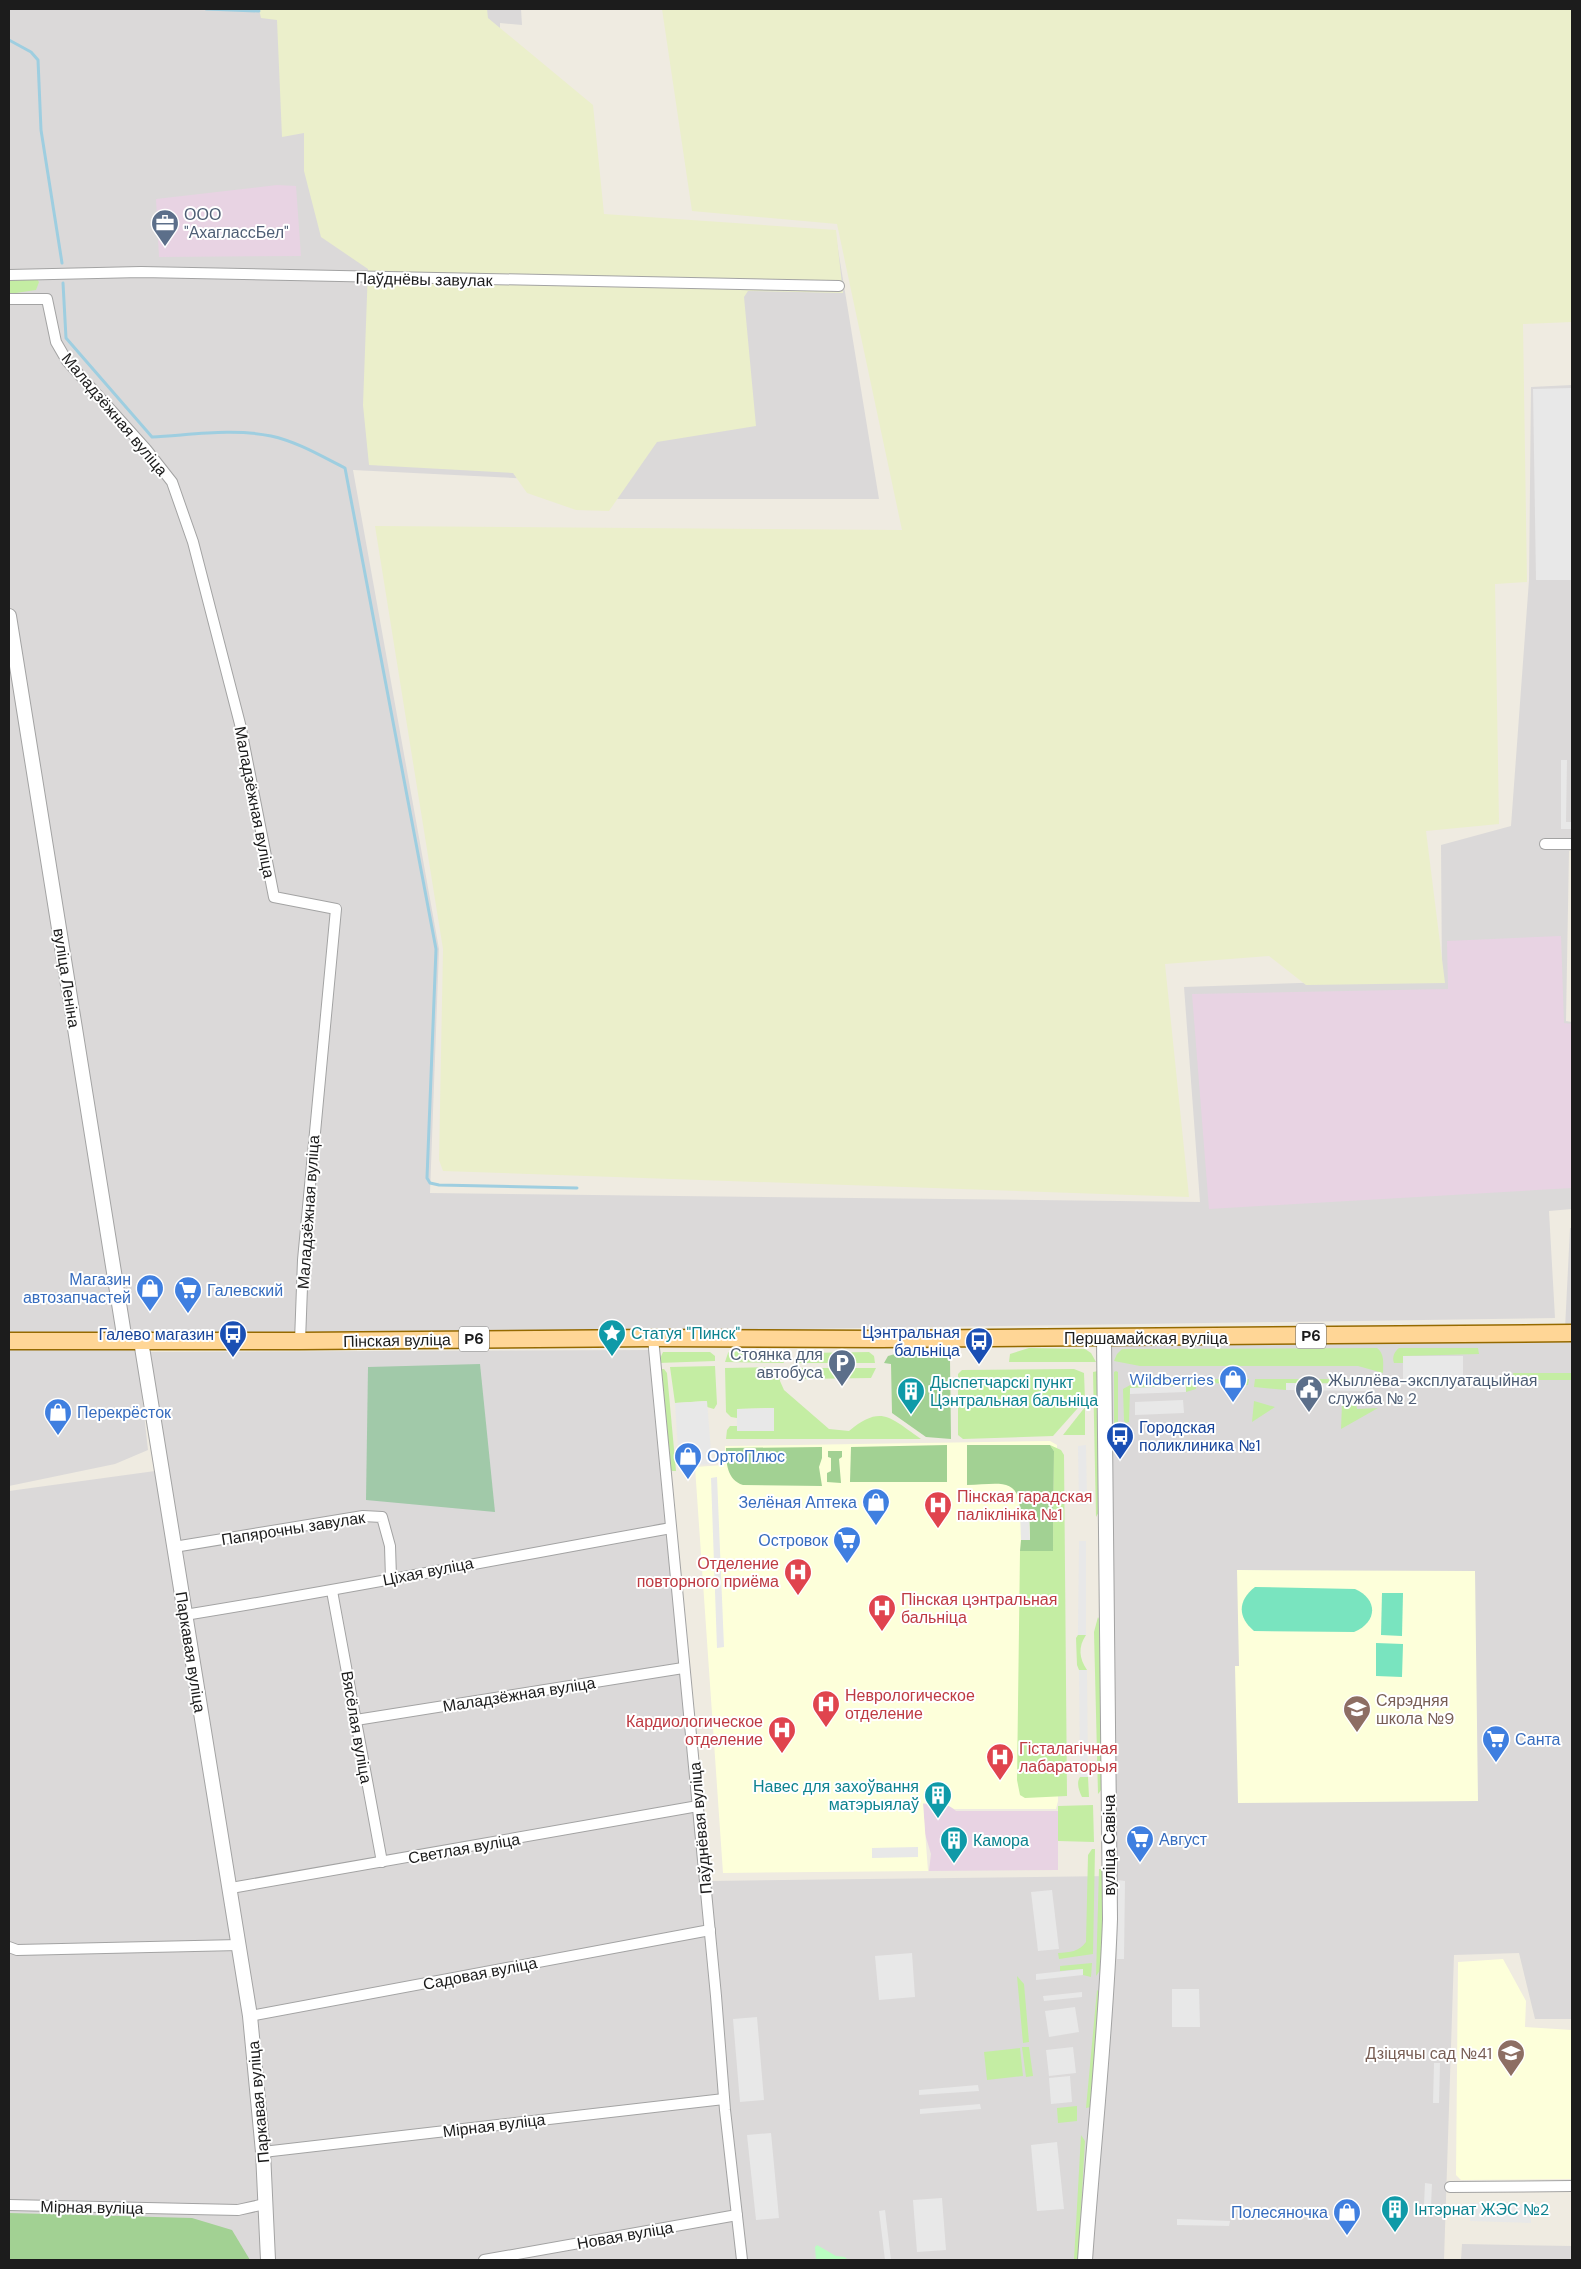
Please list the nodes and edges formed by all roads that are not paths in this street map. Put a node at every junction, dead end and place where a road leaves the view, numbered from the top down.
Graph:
1 (9, 275) edge
2 (839, 286) dead end
3 (9, 299) edge
4 (9, 616) edge
5 (1545, 844) dead end
6 (1572, 844) edge
7 (1572, 1333) edge
8 (653, 1338) junction
9 (1104, 1338) junction
10 (9, 1341) edge
11 (133, 1341) junction
12 (300, 1341) junction
13 (144, 1360) joint
14 (671, 1528) junction
15 (174, 1547) junction
16 (391, 1578) junction
17 (332, 1591) junction
18 (185, 1615) junction
19 (683, 1668) junction
20 (356, 1720) junction
21 (698, 1806) junction
22 (382, 1862) junction
23 (231, 1888) junction
24 (710, 1930) junction
25 (239, 1945) junction
26 (9, 1947) edge
27 (250, 2016) junction
28 (724, 2099) junction
29 (264, 2152) junction
30 (1572, 2186) edge
31 (1450, 2187) dead end
32 (265, 2204) junction
33 (9, 2205) edge
34 (737, 2215) junction
35 (268, 2260) edge
36 (484, 2260) edge
37 (742, 2260) edge
38 (1085, 2260) edge

1 - 2 street, Паўднёвы завулак
3 - 12 street, Маладзёжная вуліца
4 - 11 street, вуліца Леніна
5 - 6 street
7 - 9 main road, Першамайская вуліца / Р6
8 - 9 main road, Першамайская вуліца / Р6
8 - 12 main road, Пінская вуліца / Р6
8 - 14 street, Паўднёвая вуліца
9 - 38 street, вуліца Савіча
10 - 11 main road, Пінская вуліца / Р6
11 - 12 main road, Пінская вуліца / Р6
11 - 13 street, вуліца Леніна
13 - 15 street, Паркавая вуліца
14 - 16 street, Ціхая вуліца
14 - 19 street, Паўднёвая вуліца
15 - 16 street, Папярочны завулак
15 - 18 street, Паркавая вуліца
16 - 17 street, Ціхая вуліца
17 - 18 street, Ціхая вуліца
17 - 20 street, Вясёлая вуліца
18 - 23 street, Паркавая вуліца
19 - 20 street, Маладзёжная вуліца
19 - 21 street, Паўднёвая вуліца
20 - 22 street, Вясёлая вуліца
21 - 22 street, Светлая вуліца
21 - 24 street, Паўднёвая вуліца
22 - 23 street, Светлая вуліца
23 - 25 street, Паркавая вуліца
24 - 27 street, Садовая вуліца
24 - 28 street, Паўднёвая вуліца
25 - 26 street
25 - 27 street, Паркавая вуліца
27 - 29 street, Паркавая вуліца
28 - 29 street, Мірная вуліца
28 - 34 street, Паўднёвая вуліца
29 - 32 street, Паркавая вуліца
30 - 31 street
32 - 33 street, Мірная вуліца
32 - 35 street, Паркавая вуліца
34 - 36 street, Новая вуліца
34 - 37 street, Паўднёвая вуліца

